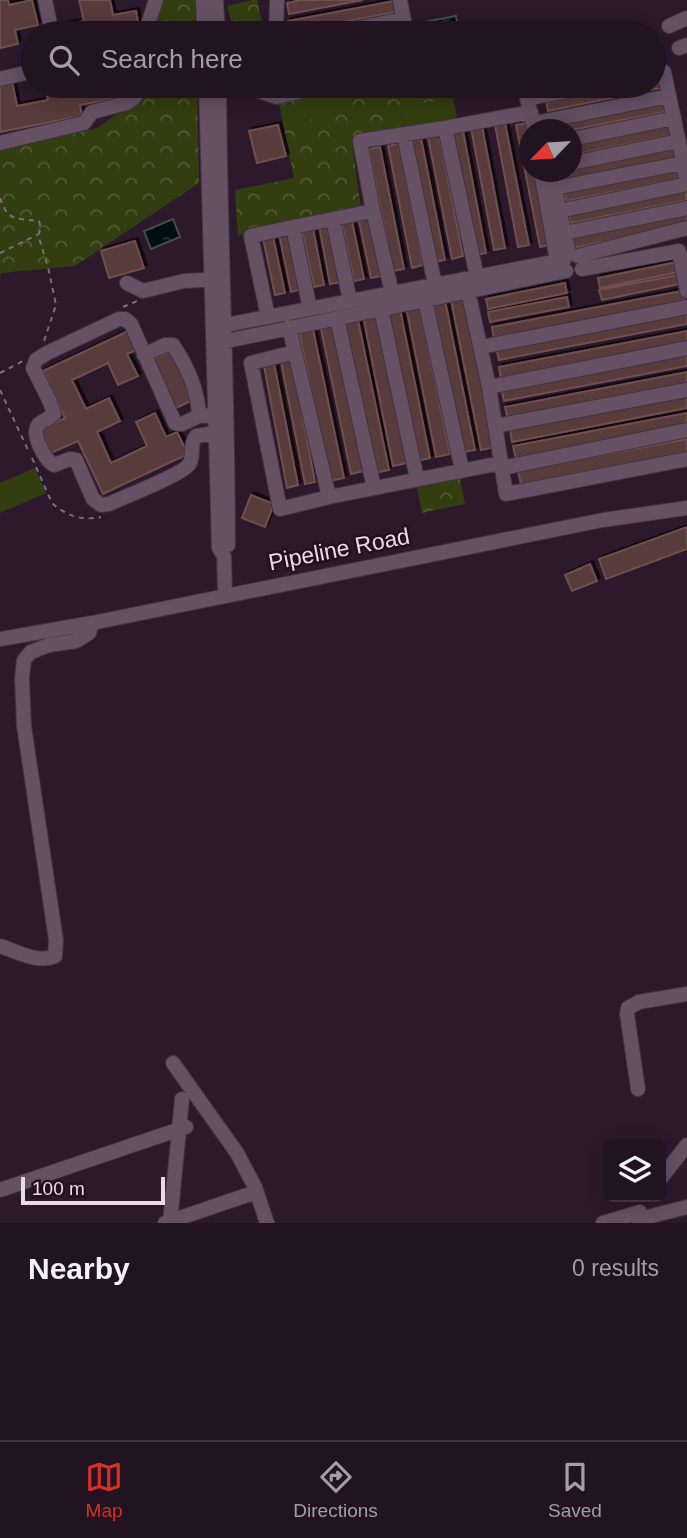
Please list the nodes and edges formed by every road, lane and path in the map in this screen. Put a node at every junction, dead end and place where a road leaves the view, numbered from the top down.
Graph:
1 (45, 0) edge
2 (156, 0) edge
3 (203, 0) edge
4 (216, 0) edge
5 (400, 0) edge
6 (280, 1) edge
7 (687, 18) edge
8 (49, 21) edge
9 (149, 21) edge
10 (204, 21) edge
11 (217, 21) edge
12 (278, 21) edge
13 (404, 21) edge
14 (669, 26) dead end
15 (21, 74) edge
16 (0, 79) edge
17 (666, 82) edge
18 (669, 96) junction
19 (666, 97) edge
20 (133, 98) edge
21 (207, 98) edge
22 (219, 98) edge
23 (528, 98) edge
24 (535, 98) edge
25 (659, 98) edge
26 (674, 118) junction
27 (536, 119) edge
28 (537, 119) edge
29 (557, 119) edge
30 (519, 124) edge
31 (445, 128) junction
32 (404, 135) junction
33 (582, 137) edge
34 (678, 141) junction
35 (0, 143) edge
36 (582, 161) edge
37 (683, 163) junction
38 (544, 182) edge
39 (554, 182) edge
40 (687, 182) edge
41 (555, 188) junction
42 (0, 198) edge
43 (687, 208) edge
44 (373, 211) junction
45 (559, 211) junction
46 (333, 219) junction
47 (293, 227) junction
48 (687, 229) edge
49 (564, 233) junction
50 (38, 235) junction
51 (0, 253) edge
52 (569, 262) junction
53 (477, 277) junction
54 (217, 279) junction
55 (127, 283) dead end
56 (435, 285) junction
57 (468, 291) junction
58 (687, 291) edge
59 (394, 300) junction
60 (425, 300) junction
61 (350, 301) junction
62 (687, 307) edge
63 (310, 309) junction
64 (380, 309) junction
65 (268, 317) junction
66 (337, 318) junction
67 (218, 327) junction
68 (289, 327) junction
69 (45, 340) dead end
70 (219, 343) junction
71 (481, 347) junction
72 (687, 348) edge
73 (295, 352) junction
74 (144, 355) junction
75 (489, 387) junction
76 (687, 390) edge
77 (215, 415) junction
78 (199, 416) junction
79 (495, 426) junction
80 (687, 430) edge
81 (215, 433) junction
82 (687, 459) edge
83 (501, 465) junction
84 (462, 470) junction
85 (222, 473) junction
86 (417, 479) junction
87 (374, 488) junction
88 (329, 497) junction
89 (687, 508) edge
90 (225, 595) junction
91 (92, 622) junction
92 (0, 639) edge
93 (0, 946) edge
94 (687, 994) edge
95 (173, 1063) dead end
96 (638, 1089) dead end
97 (183, 1099) dead end
98 (183, 1128) junction
99 (687, 1145) edge
100 (666, 1172) edge
101 (0, 1190) edge
102 (256, 1192) junction
103 (687, 1207) edge
104 (641, 1213) edge
105 (168, 1222) edge
106 (267, 1223) edge
107 (603, 1223) edge

1 - 8 street
2 - 9 street
3 - 10 street
4 - 11 street
5 - 13 street
6 - 12 street
7 - 14 street
15 - 16 street
17 - 18 street
18 - 19 street
18 - 26 street
20 - 35 street
21 - 54 street
22 - 54 street
23 - 27 street
24 - 28 street
25 - 29 street
26 - 33 street
26 - 34 street
30 - 31 street
31 - 32 street
31 - 53 street
32 - 44 street
32 - 56 street
34 - 36 street
34 - 37 street
37 - 40 street
37 - 41 street
38 - 52 street
39 - 41 street
40 - 45 street
41 - 45 street
42 - 50 path
43 - 49 street
44 - 46 street
44 - 59 street
45 - 49 street
46 - 47 street
46 - 61 street
47 - 63 street
47 - 65 street
48 - 52 street
49 - 52 street
50 - 51 path
50 - 69 path
52 - 53 street
52 - 57 street
52 - 58 street
53 - 56 street
54 - 55 street
54 - 67 street
56 - 59 street
57 - 60 street
57 - 71 street
59 - 60 street
59 - 61 street
59 - 64 street
60 - 84 street
61 - 63 street
62 - 71 street
63 - 65 street
64 - 66 street
64 - 86 street
65 - 67 street
66 - 68 street
66 - 87 street
67 - 70 street
68 - 70 street
68 - 73 street
70 - 77 street
70 - 85 street
71 - 75 street
72 - 75 street
73 - 88 street
73 - 88 street
74 - 78 street
74 - 78 street
74 - 81 street
75 - 79 street
76 - 79 street
77 - 78 street
77 - 81 street
79 - 83 street
80 - 83 street
81 - 85 street
82 - 83 street
83 - 84 street
84 - 86 street
85 - 90 street
86 - 87 street
87 - 88 street
89 - 90 street, Pipeline Road
90 - 91 street, Pipeline Road
91 - 92 street, Pipeline Road
91 - 93 street
94 - 96 street
95 - 102 street
97 - 98 street
98 - 101 street
98 - 105 street
99 - 100 street
102 - 105 street
102 - 106 street
103 - 104 street
104 - 107 street

